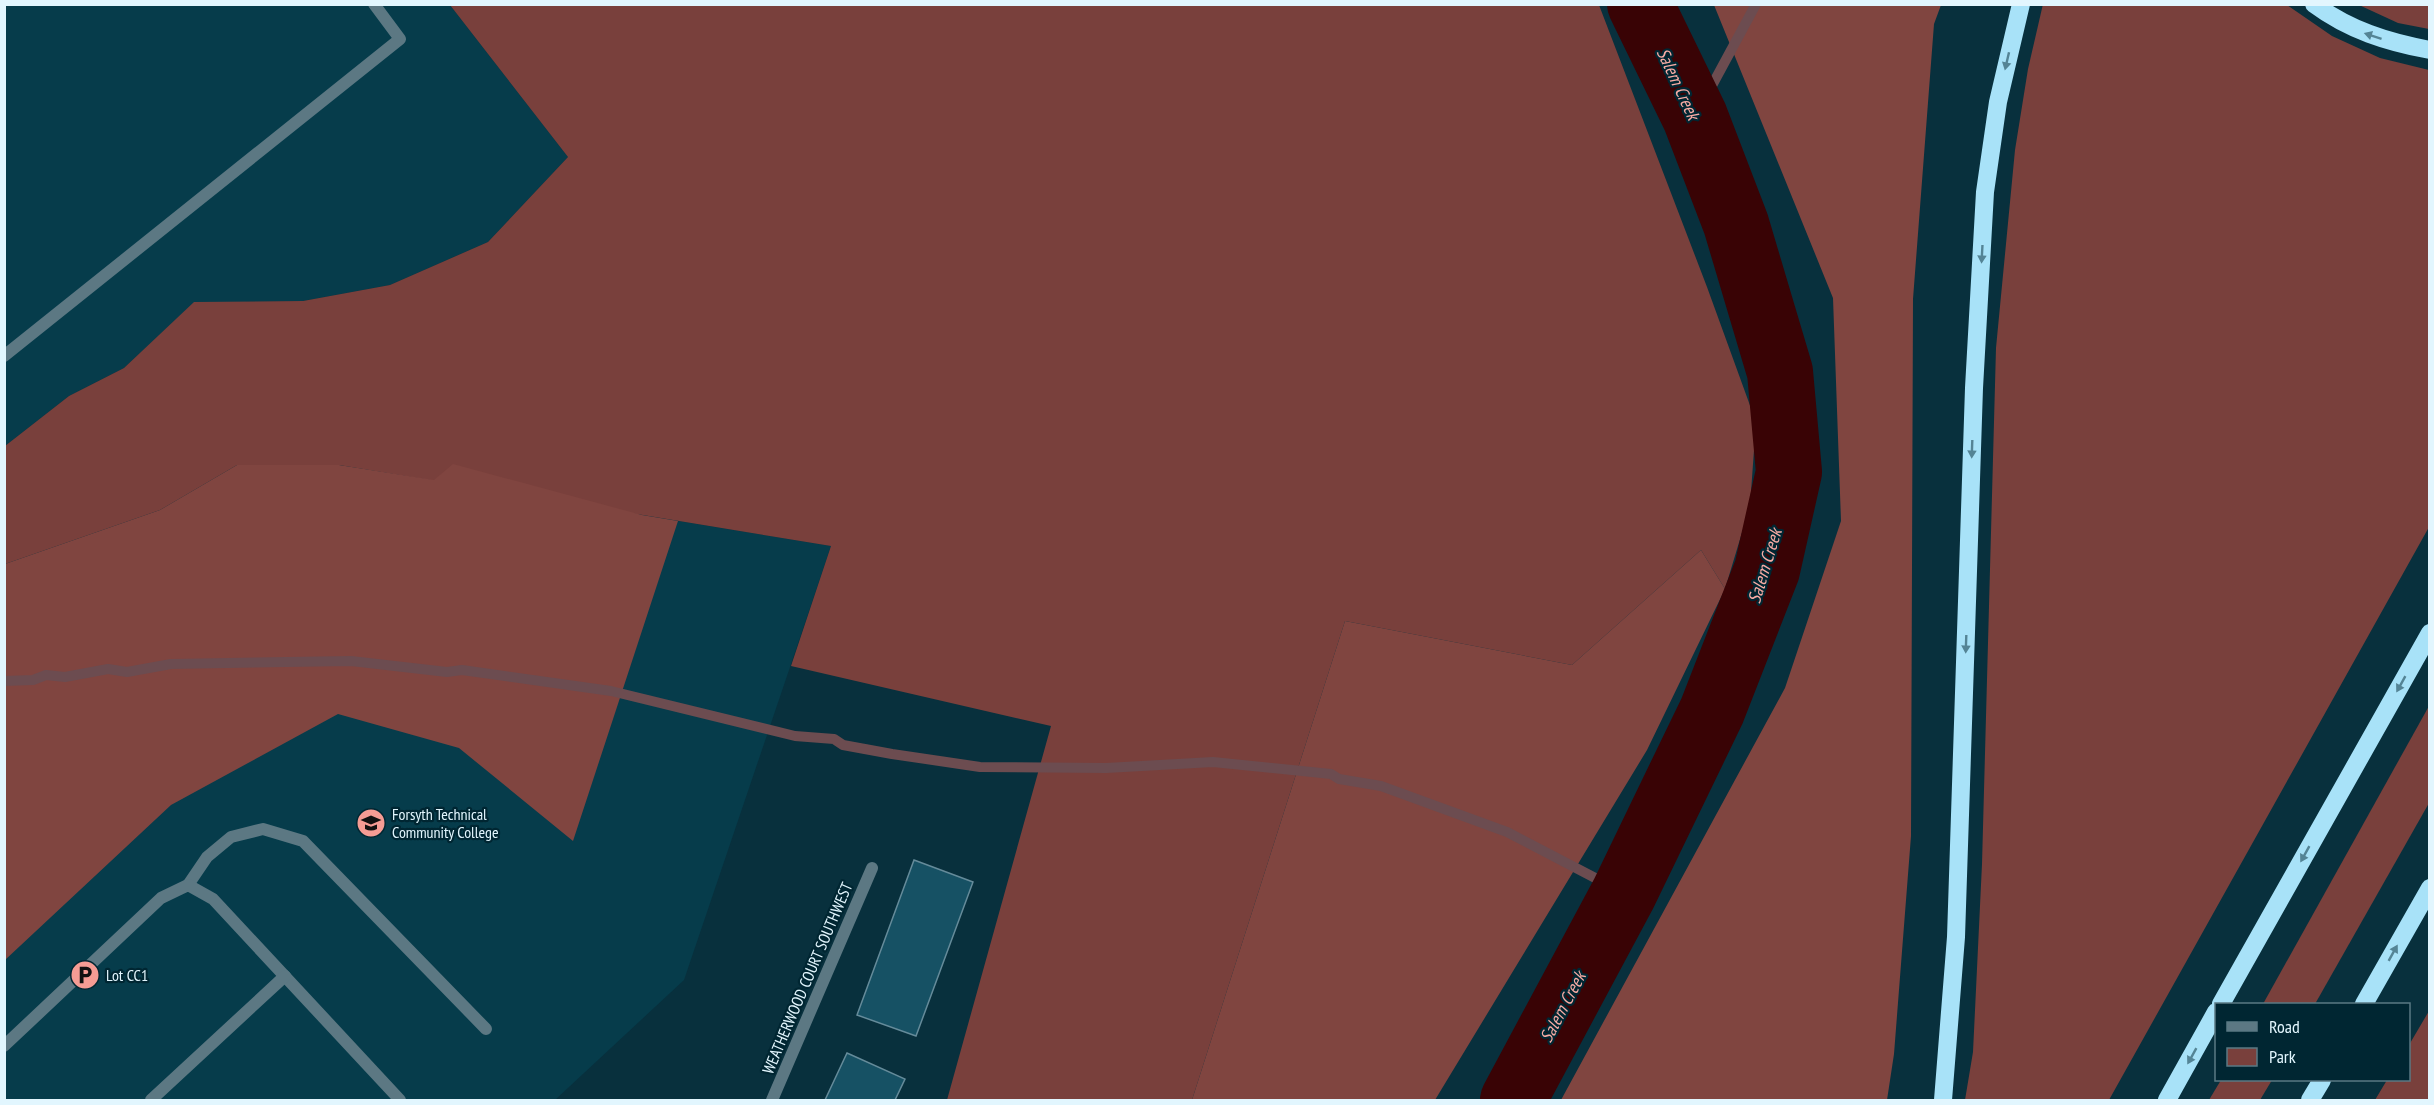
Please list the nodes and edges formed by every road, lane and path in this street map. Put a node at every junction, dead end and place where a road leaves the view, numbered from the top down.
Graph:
1 (374, 4) edge
2 (2021, 4) edge
3 (2314, 4) edge
4 (2430, 50) edge
5 (4, 356) edge
6 (2430, 633) edge
7 (872, 868) dead end
8 (188, 885) junction
9 (2430, 888) edge
10 (285, 976) junction
11 (2222, 1003) edge
12 (2365, 1003) edge
13 (2215, 1016) edge
14 (486, 1029) dead end
15 (4, 1046) edge
16 (2321, 1081) edge
17 (151, 1101) edge
18 (400, 1101) edge
19 (772, 1101) edge
20 (1943, 1101) edge
21 (2167, 1101) edge
22 (2310, 1101) edge

1 - 5 street
2 -> 20 highway
4 -> 3 highway
6 -> 11 highway
7 - 19 street, WEATHERWOOD COURT SOUTHWEST
8 - 10 street
8 - 14 street
8 - 15 street
12 -> 9 highway
10 - 17 street
10 - 18 street
13 -> 21 highway
16 - 22 highway

